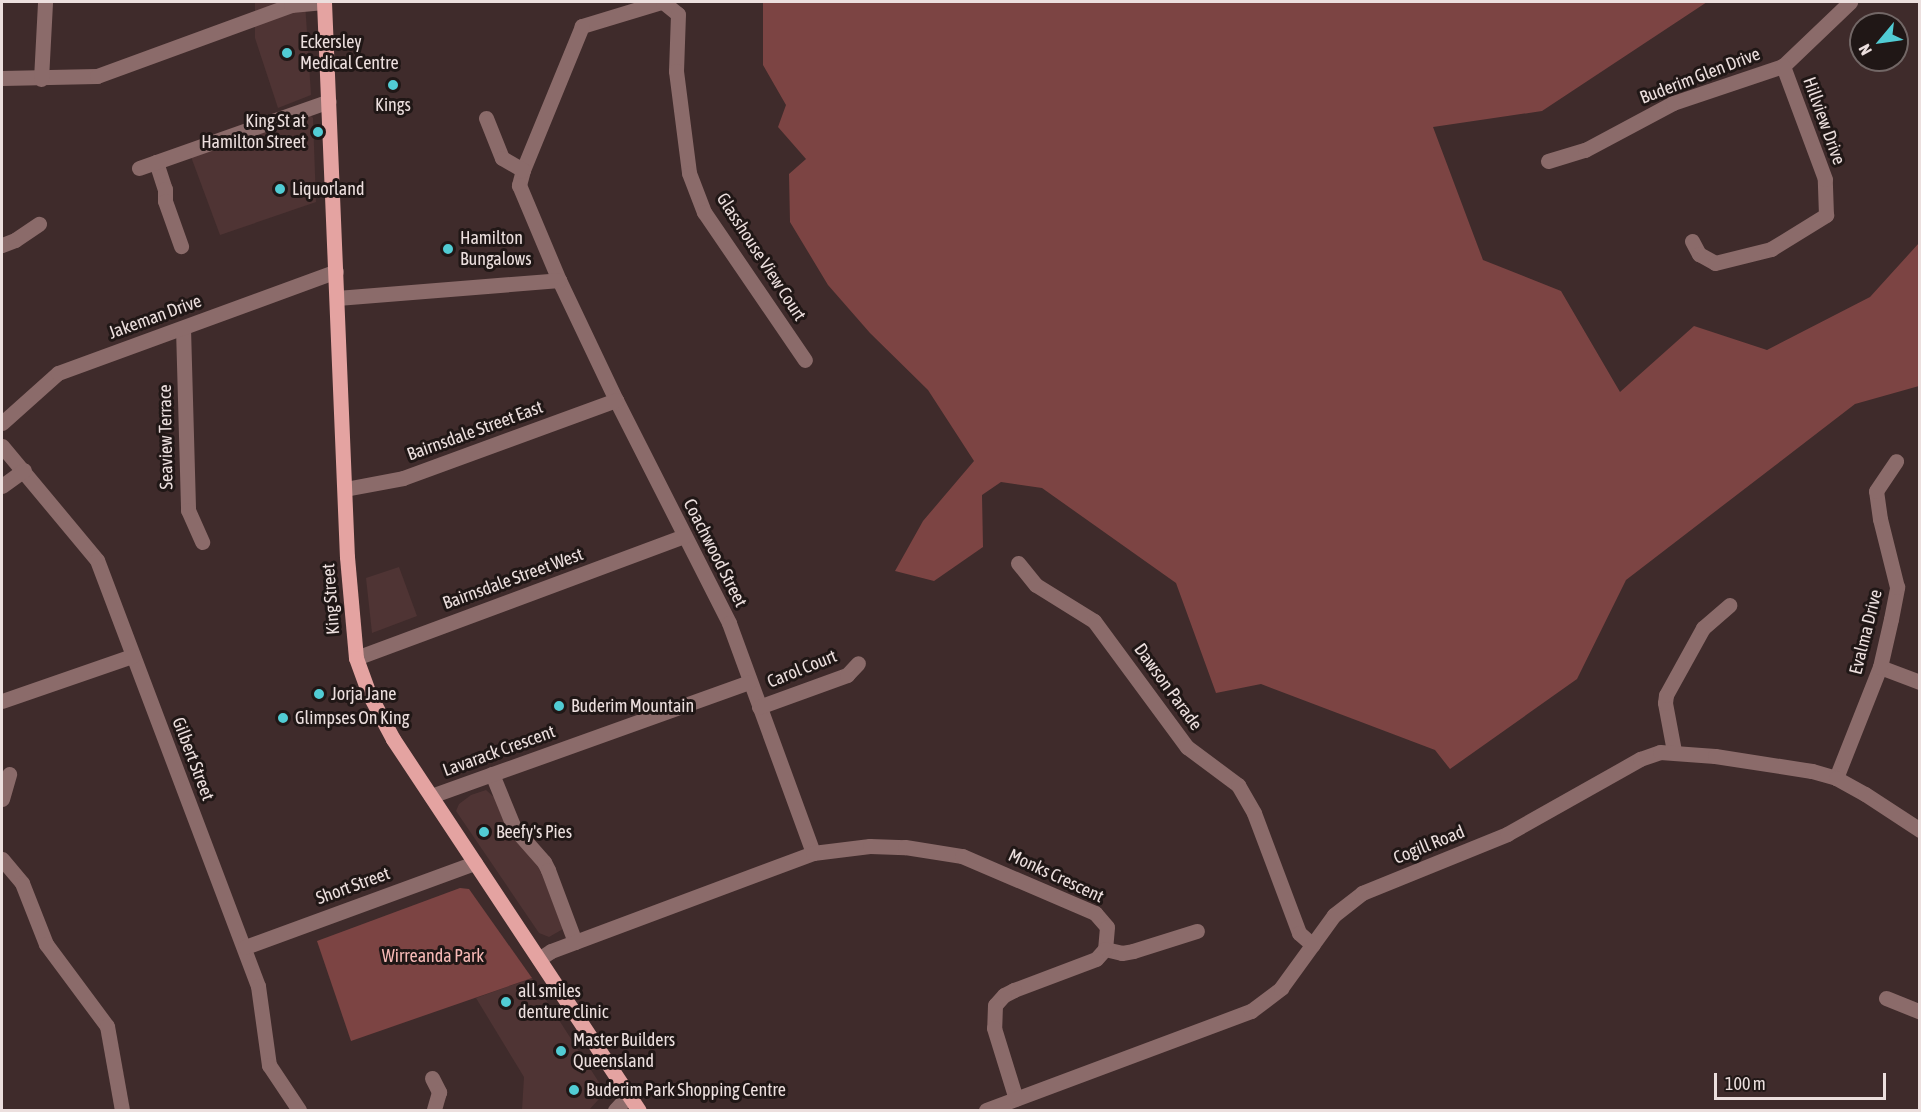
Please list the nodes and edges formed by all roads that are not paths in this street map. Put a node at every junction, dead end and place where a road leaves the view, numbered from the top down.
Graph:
1 (45, 2) edge
2 (324, 2) edge
3 (662, 2) edge
4 (1850, 2) edge
5 (1783, 66) junction
6 (2, 78) edge
7 (41, 79) junction
8 (328, 101) junction
9 (486, 118) dead end
10 (1548, 161) dead end
11 (156, 162) junction
12 (139, 168) dead end
13 (523, 170) junction
14 (39, 224) dead end
15 (1692, 241) dead end
16 (2, 244) edge
17 (181, 246) dead end
18 (336, 271) junction
19 (559, 280) junction
20 (337, 298) junction
21 (183, 328) junction
22 (805, 360) dead end
23 (616, 400) junction
24 (2, 423) edge
25 (2, 446) edge
26 (1896, 461) dead end
27 (24, 470) junction
28 (2, 486) edge
29 (345, 489) junction
30 (684, 536) junction
31 (202, 542) dead end
32 (1018, 563) dead end
33 (1729, 604) dead end
34 (132, 656) junction
35 (356, 658) junction
36 (858, 663) dead end
37 (1880, 667) junction
38 (749, 682) junction
39 (1920, 682) edge
40 (2, 701) edge
41 (759, 707) junction
42 (1674, 752) junction
43 (9, 774) dead end
44 (492, 774) junction
45 (1836, 778) junction
46 (431, 796) junction
47 (2, 800) edge
48 (1920, 830) edge
49 (813, 853) junction
50 (2, 858) edge
51 (475, 863) junction
52 (1197, 931) dead end
53 (575, 942) junction
54 (1313, 945) junction
55 (244, 947) junction
56 (1105, 949) junction
57 (539, 959) junction
58 (1886, 998) dead end
59 (1920, 1012) edge
60 (432, 1078) dead end
61 (629, 1095) junction
62 (1016, 1100) junction
63 (122, 1110) edge
64 (299, 1110) edge
65 (434, 1110) edge
66 (615, 1110) edge
67 (639, 1110) edge
68 (986, 1110) edge

1 - 7 street
2 - 7 street
2 - 8 main road, King Street
3 - 13 street, Glasshouse View Court
3 - 22 street, Glasshouse View Court
4 - 5 street, Buderim Glen Drive
5 - 10 street, Buderim Glen Drive
5 - 15 street, Hillview Drive
6 - 7 street
8 - 11 street
8 - 18 main road, King Street
9 - 13 street
11 - 12 street
11 - 17 street
13 - 19 street, Glasshouse View Court
14 - 16 street
18 - 20 main road, King Street
18 - 21 street, Jakeman Drive
19 - 20 street
19 - 23 street, Coachwood Street
20 - 29 main road, King Street
21 - 24 street, Jakeman Drive
21 - 31 street, Seaview Terrace
23 - 29 street, Bairnsdale Street East
23 - 30 street, Coachwood Street
25 - 27 street, Gilbert Street
26 - 37 street, Evalma Drive
27 - 28 street
27 - 34 street, Gilbert Street
29 - 35 main road, King Street
30 - 35 street, Bairnsdale Street West
30 - 38 street, Coachwood Street
32 - 54 street, Dawson Parade
33 - 42 street
34 - 40 street
34 - 55 street, Gilbert Street
35 - 46 main road, King Street
36 - 41 street, Carol Court
37 - 39 street
37 - 45 street, Evalma Drive
38 - 41 street, Coachwood Street
38 - 44 street, Lavarack Crescent
41 - 49 street, Coachwood Street
42 - 45 street, Cogill Road
42 - 54 street, Cogill Road
43 - 47 street
44 - 46 street, Lavarack Crescent
44 - 53 street
45 - 48 street, Cogill Road
46 - 51 main road, King Street
49 - 53 street
49 - 56 street, Monks Crescent
50 - 63 street
51 - 55 street, Short Street
51 - 57 main road, King Street
52 - 56 street
53 - 57 street
54 - 62 street, Cogill Road
55 - 64 street, Gilbert Street
56 - 62 street
57 - 61 main road, King Street
58 - 59 street
60 - 65 street
61 - 66 street
61 - 67 main road, King Street
62 - 68 street, Cogill Road

